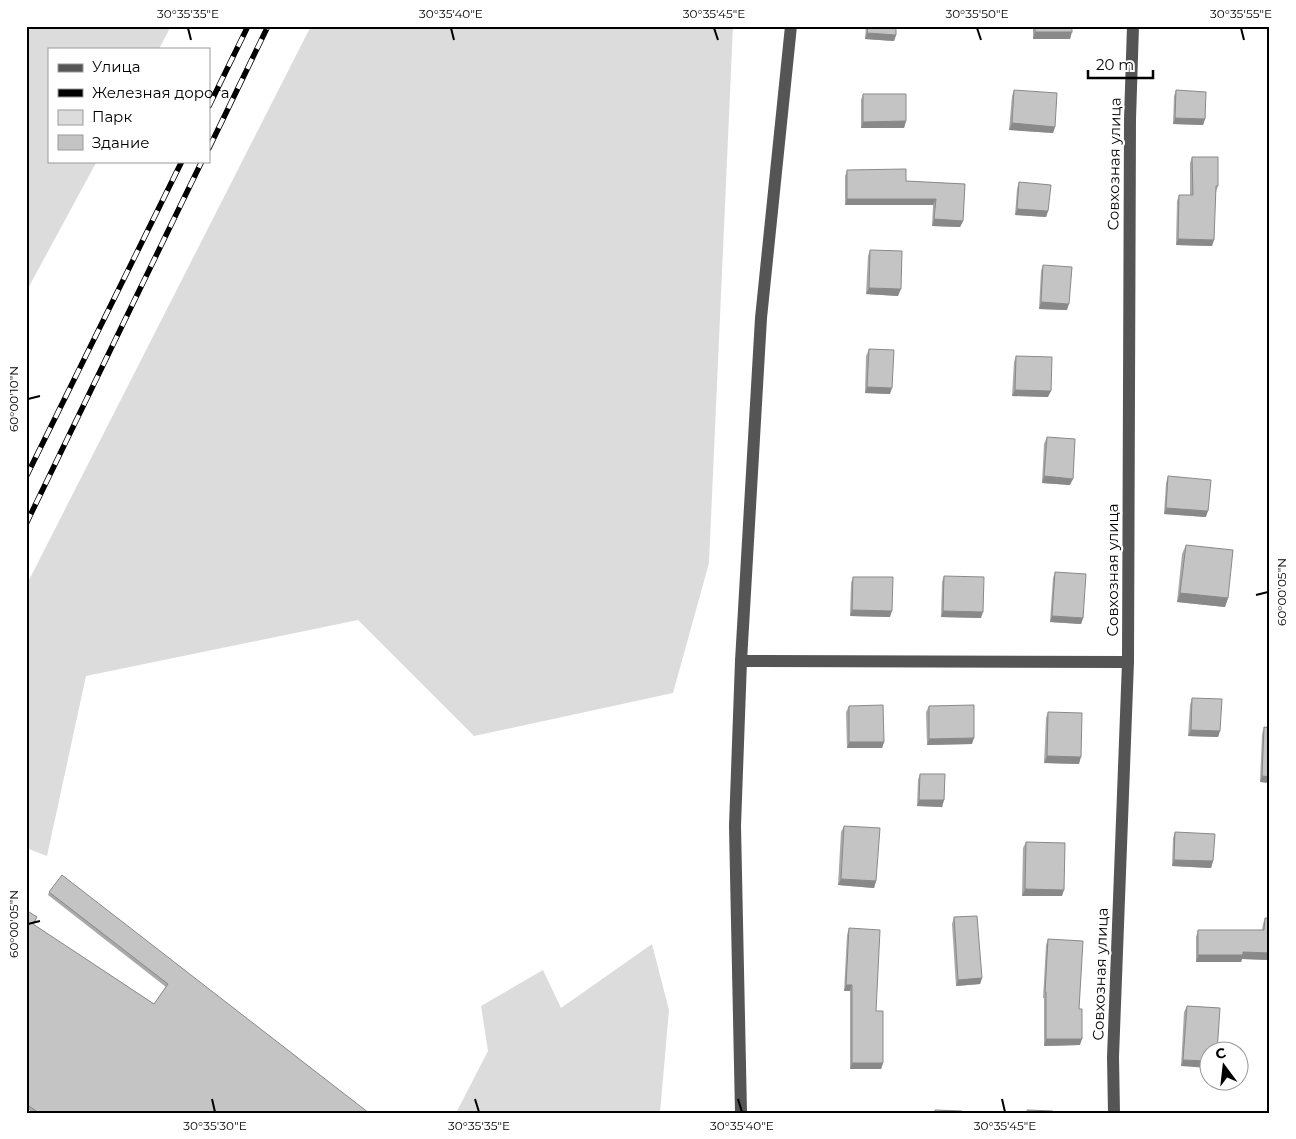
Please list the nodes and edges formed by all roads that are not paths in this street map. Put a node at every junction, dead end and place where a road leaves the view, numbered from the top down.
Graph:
1 (791, 26) edge
2 (1133, 26) edge
3 (741, 661) junction
4 (1128, 662) junction
5 (741, 1113) edge
6 (1114, 1113) edge

1 - 3 street
2 - 4 street, Совхозная улица
3 - 4 street
3 - 5 street
4 - 6 street, Совхозная улица

